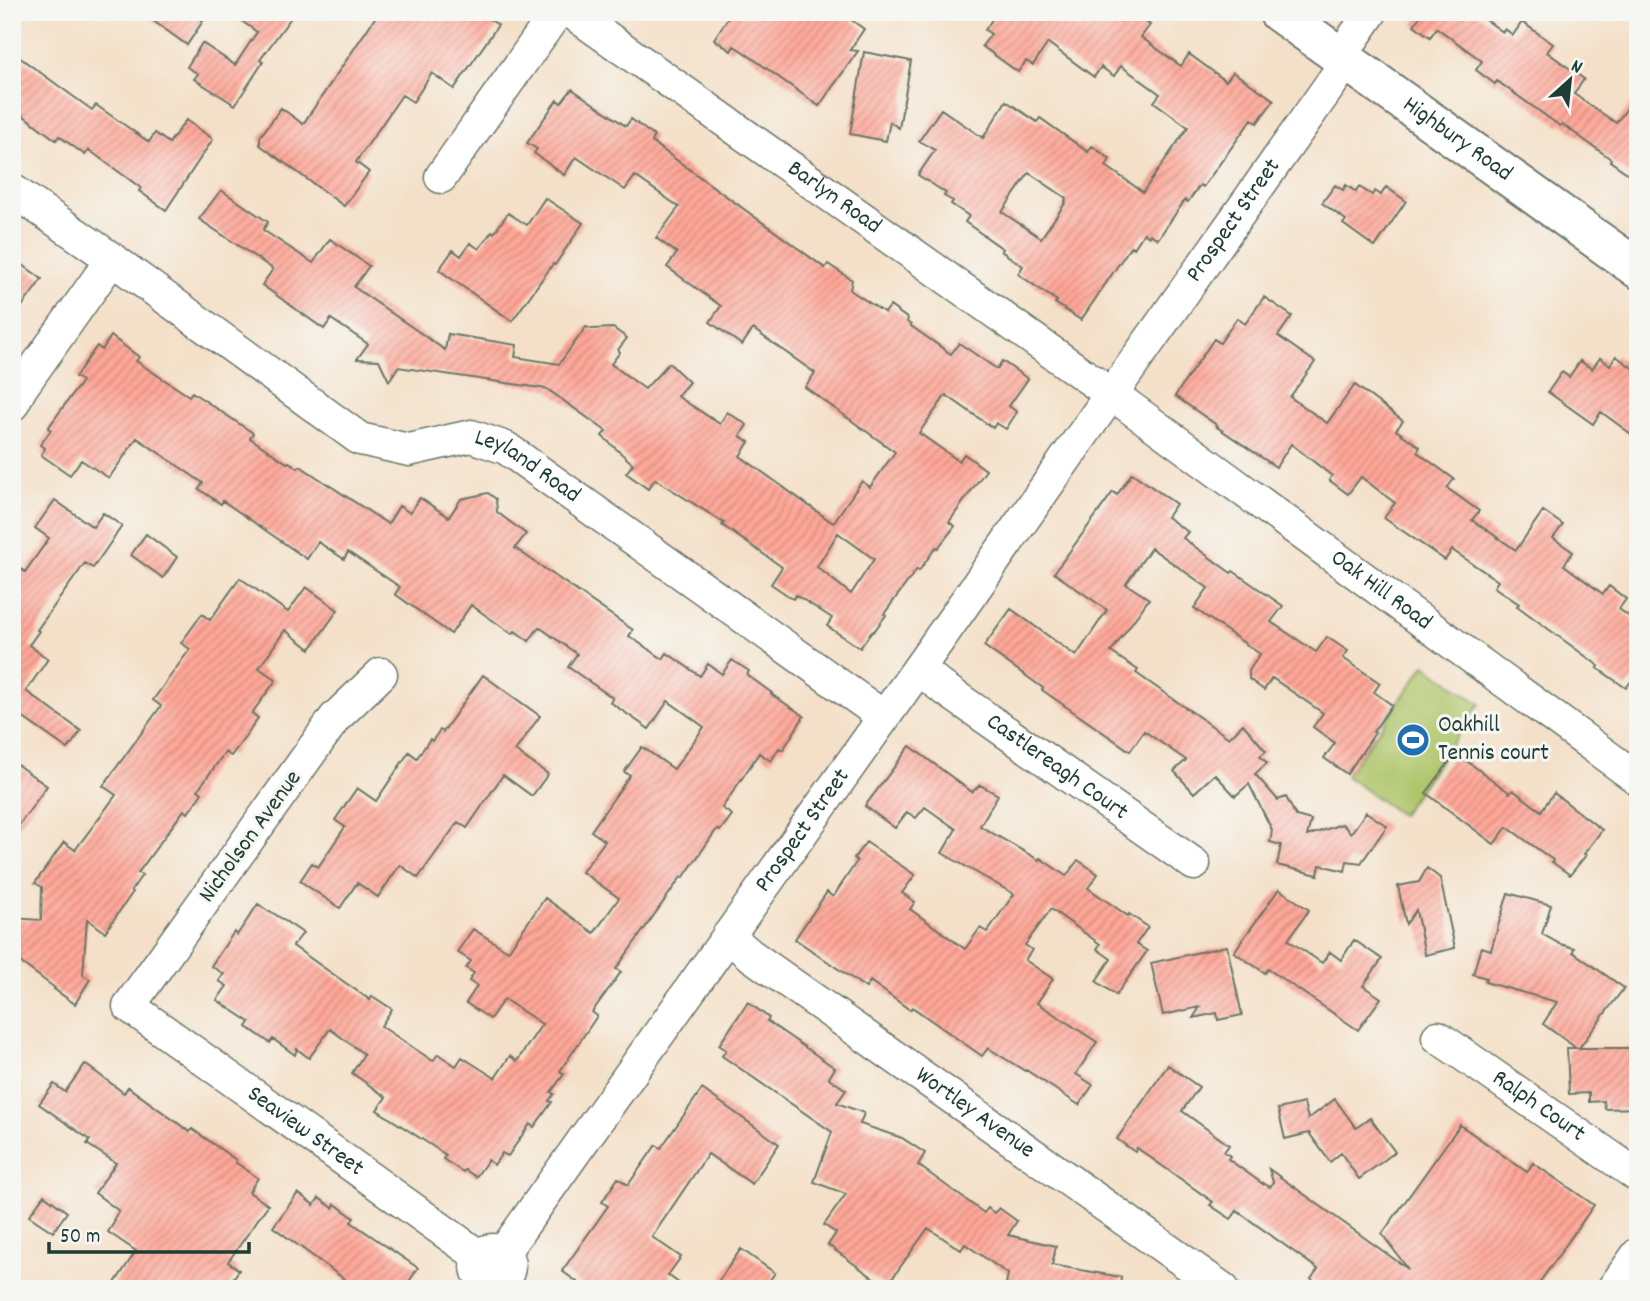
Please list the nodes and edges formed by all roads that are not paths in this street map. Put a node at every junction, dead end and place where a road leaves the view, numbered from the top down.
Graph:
1 (556, 12) edge
2 (571, 12) edge
3 (1278, 12) edge
4 (1371, 12) edge
5 (1344, 59) junction
6 (441, 177) dead end
7 (12, 190) edge
8 (112, 259) junction
9 (1638, 269) edge
10 (1111, 394) junction
11 (12, 405) edge
12 (919, 668) junction
13 (381, 674) dead end
14 (884, 717) junction
15 (1638, 779) edge
16 (1194, 864) dead end
17 (728, 936) junction
18 (129, 1006) joint
19 (1438, 1037) dead end
20 (1638, 1176) edge
21 (1638, 1254) edge
22 (495, 1274) edge
23 (1223, 1289) edge
24 (1613, 1289) edge

1 - 6 street
2 - 10 street, Barlyn Road
3 - 5 main road, Highbury Road
4 - 5 street, Prospect Street
5 - 9 main road, Highbury Road
5 - 10 street, Prospect Street
7 - 8 street, Leyland Road
8 - 11 street
8 - 14 street, Leyland Road
10 - 12 street, Prospect Street
10 - 15 street, Oak Hill Road
12 - 14 street, Prospect Street
12 - 16 street, Castlereagh Court
13 - 18 street, Nicholson Avenue
14 - 17 street, Prospect Street
17 - 22 street, Prospect Street
17 - 23 street, Wortley Avenue
18 - 22 street, Seaview Street
19 - 20 street, Ralph Court
21 - 24 street

